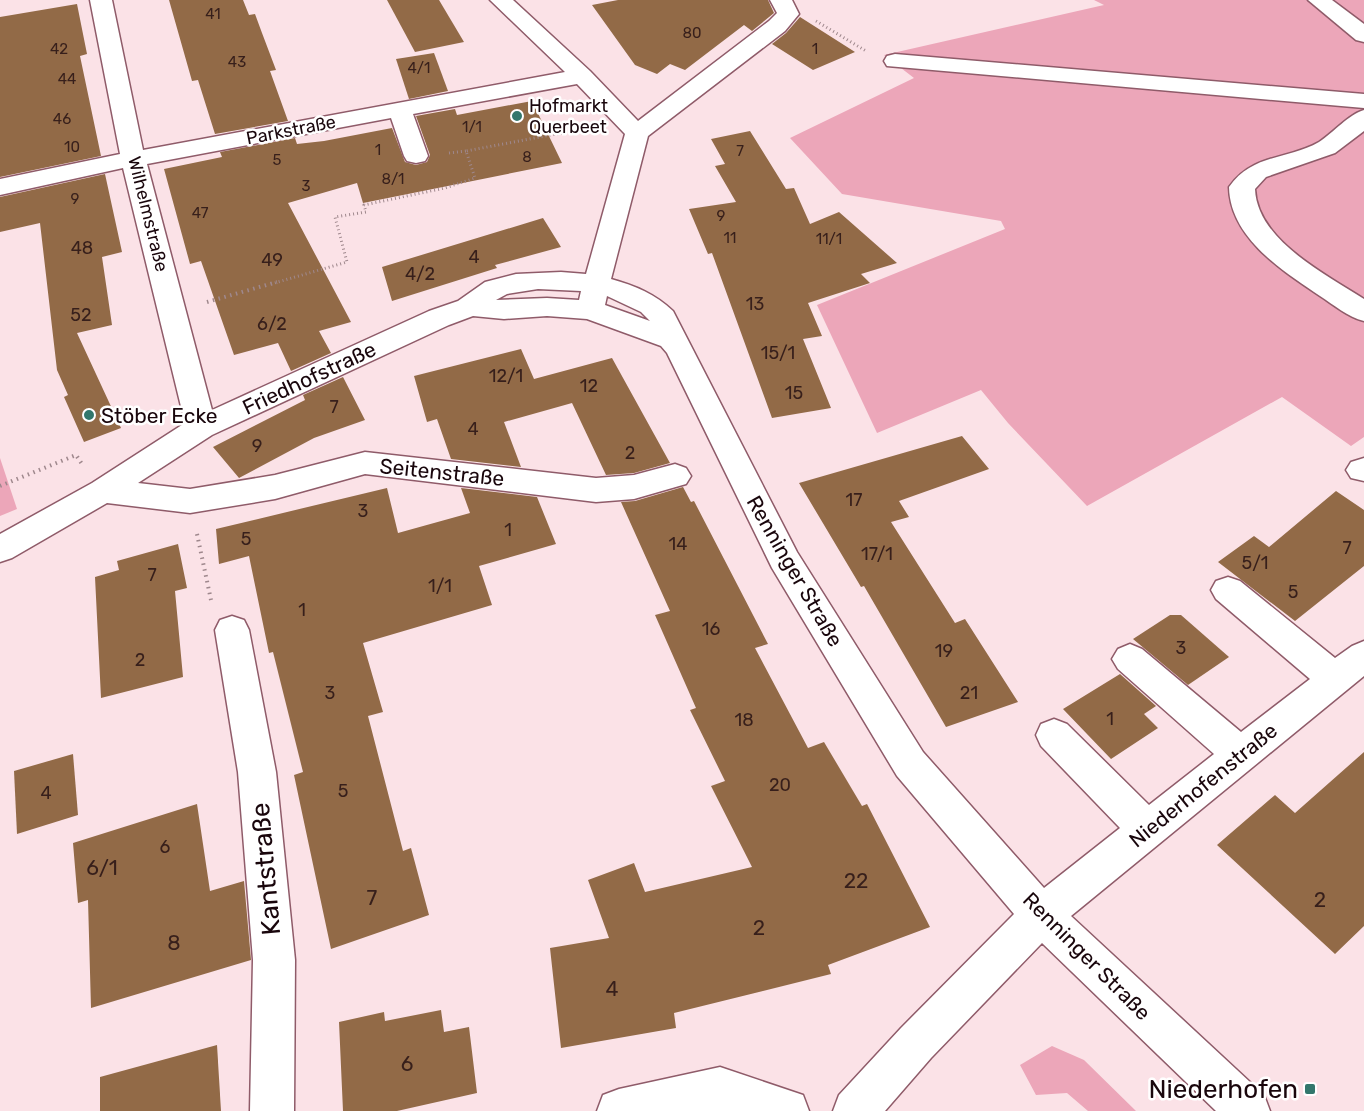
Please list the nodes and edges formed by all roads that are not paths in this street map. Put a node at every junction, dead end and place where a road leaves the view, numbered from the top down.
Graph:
1 (100, 0) edge
2 (501, 0) edge
3 (1319, 0) edge
4 (782, 13) edge
5 (1364, 35) edge
6 (895, 62) road end
7 (582, 76) junction
8 (1364, 100) edge
9 (400, 110) junction
10 (1364, 117) edge
11 (634, 130) junction
12 (416, 156) dead end
13 (134, 159) junction
14 (0, 187) edge
15 (594, 297) junction
16 (1364, 312) edge
17 (201, 427) junction
18 (675, 476) dead end
19 (103, 491) junction
20 (0, 549) edge
21 (1228, 590) dead end
22 (232, 630) road end
23 (1364, 656) edge
24 (1130, 659) dead end
25 (1335, 679) junction
26 (1054, 735) dead end
27 (1240, 755) junction
28 (1147, 830) junction
29 (1041, 915) junction
30 (272, 1111) edge
31 (619, 1111) edge
32 (788, 1111) edge
33 (855, 1111) edge
34 (1248, 1111) edge

1 - 13 street, Wilhelmstraße
2 - 7 street
3 - 5 street
4 - 11 street
6 - 8 street
7 - 9 street, Parkstraße
7 - 11 street
9 - 12 street
9 - 13 street, Parkstraße
10 - 16 street
11 - 15 street
13 - 14 street, Parkstraße
13 - 17 street, Wilhelmstraße
15 - 17 street, Friedhofstraße
15 - 29 street, Renninger Straße
17 - 19 street, Friedhofstraße
18 - 19 street, Seitenstraße
19 - 20 street, Friedhofstraße
21 - 25 street
22 - 30 street, Kantstraße
23 - 25 street, Niederhofenstraße
24 - 27 street
25 - 27 street, Niederhofenstraße
26 - 28 street
27 - 28 street, Niederhofenstraße
28 - 29 street, Niederhofenstraße
29 - 33 street, Niederhofenstraße
29 - 34 street, Renninger Straße
31 - 32 street

